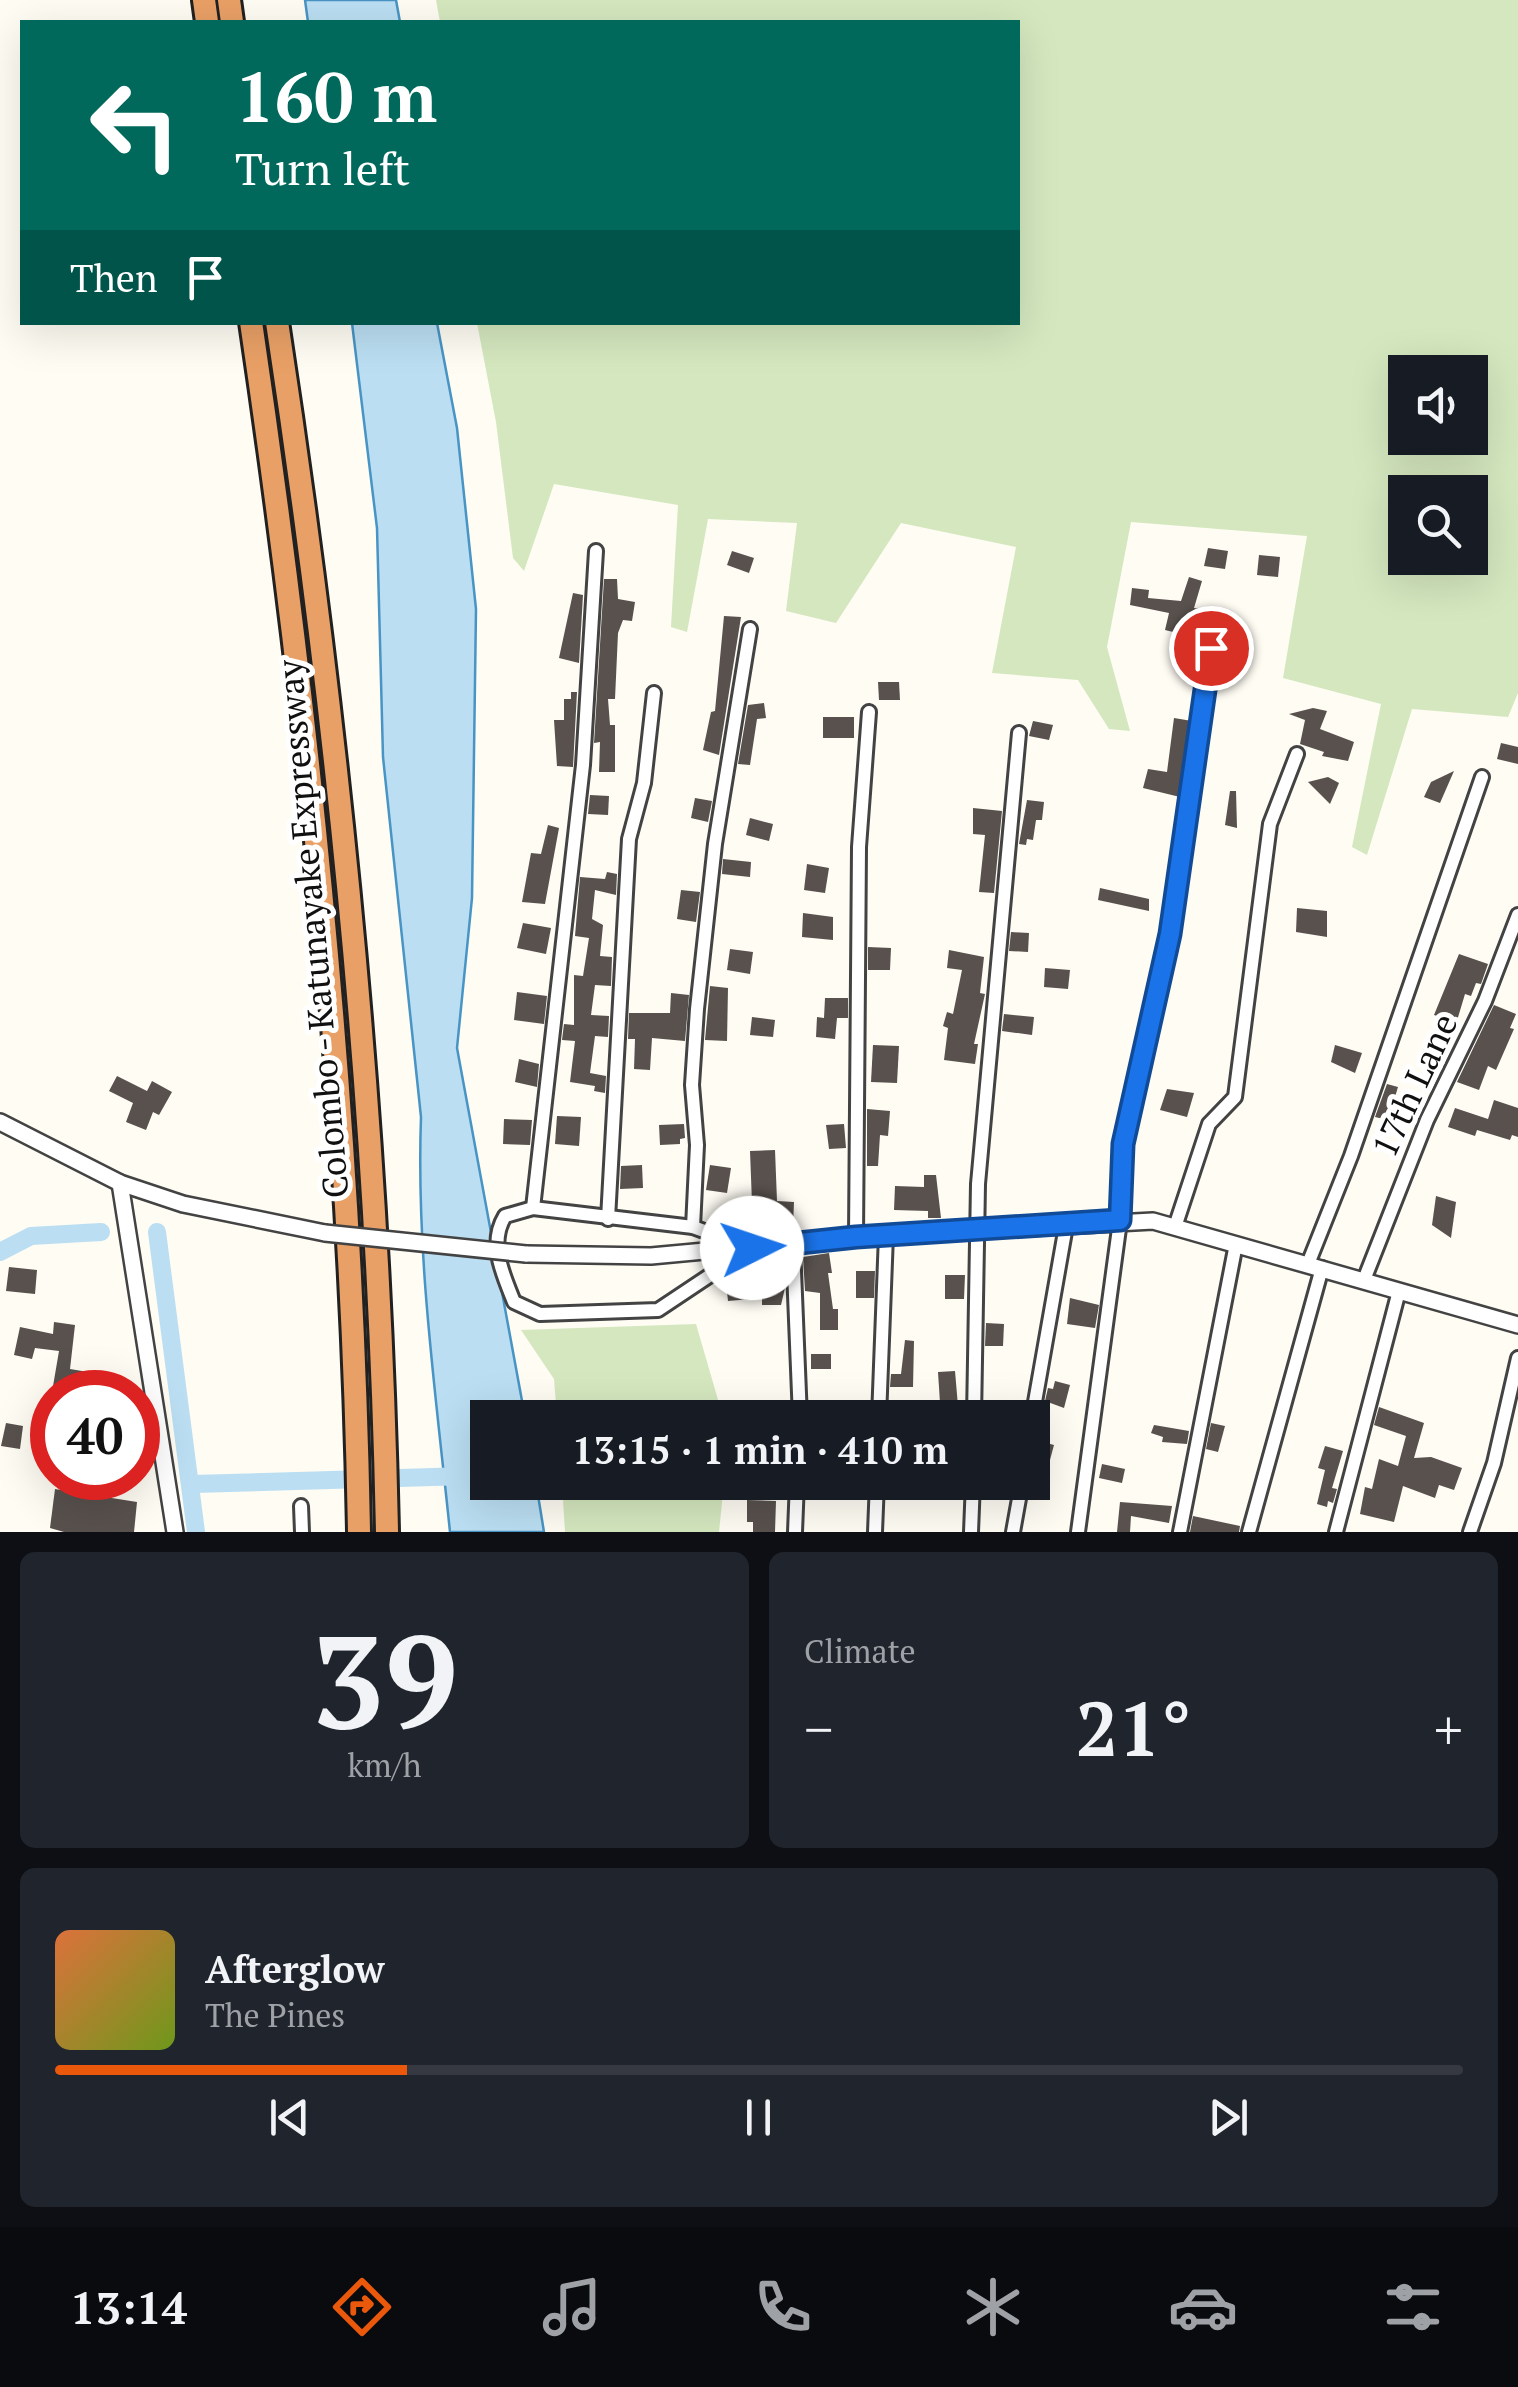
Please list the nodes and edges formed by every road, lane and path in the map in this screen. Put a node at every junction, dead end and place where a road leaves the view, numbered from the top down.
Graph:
1 (251, 325) edge
2 (278, 325) edge
3 (596, 551) dead end
4 (750, 629) dead end
5 (1211, 648) dead end
6 (654, 693) dead end
7 (869, 712) dead end
8 (1020, 733) dead end
9 (1297, 754) dead end
10 (1482, 776) dead end
11 (1518, 915) edge
12 (0, 1122) edge
13 (120, 1182) junction
14 (534, 1208) junction
15 (608, 1220) junction
16 (1120, 1220) junction
17 (1066, 1226) junction
18 (1175, 1227) junction
19 (693, 1228) junction
20 (978, 1229) junction
21 (886, 1235) junction
22 (856, 1237) junction
23 (1236, 1244) junction
24 (792, 1246) junction
25 (752, 1248) junction
26 (1315, 1266) junction
27 (1364, 1280) junction
28 (1399, 1290) junction
29 (1518, 1325) edge
30 (1518, 1358) edge
31 (799, 1400) edge
32 (880, 1400) edge
33 (974, 1400) edge
34 (1036, 1400) edge
35 (796, 1500) edge
36 (875, 1500) edge
37 (972, 1500) edge
38 (1019, 1500) edge
39 (301, 1506) dead end
40 (175, 1532) edge
41 (302, 1532) edge
42 (359, 1532) edge
43 (388, 1532) edge
44 (795, 1532) edge
45 (874, 1532) edge
46 (972, 1532) edge
47 (1013, 1532) edge
48 (1078, 1532) edge
49 (1180, 1532) edge
50 (1250, 1532) edge
51 (1336, 1532) edge
52 (1470, 1532) edge

1 - 42 highway, Colombo - Katunayake Expressway
2 - 43 highway, Colombo - Katunayake Expressway
3 - 14 street
4 - 19 street
5 - 16 street
6 - 15 street
7 - 22 street
8 - 20 street
9 - 18 street
10 - 26 street
11 - 27 street, 17th Lane
12 - 13 street
13 - 25 street, bridge
13 - 40 street
14 - 15 street
14 - 25 street
15 - 19 street
16 - 17 street
16 - 18 street
16 - 48 street
17 - 20 street
17 - 34 street
18 - 23 street
19 - 25 street
20 - 21 street
20 - 33 street
21 - 22 street
21 - 32 street
22 - 24 street
23 - 26 street
23 - 49 street
24 - 25 street
24 - 31 street
26 - 27 street
26 - 50 street
27 - 28 street
28 - 29 street
28 - 51 street
30 - 52 street
35 - 44 street
36 - 45 street
37 - 46 street
38 - 47 street
39 - 41 street

